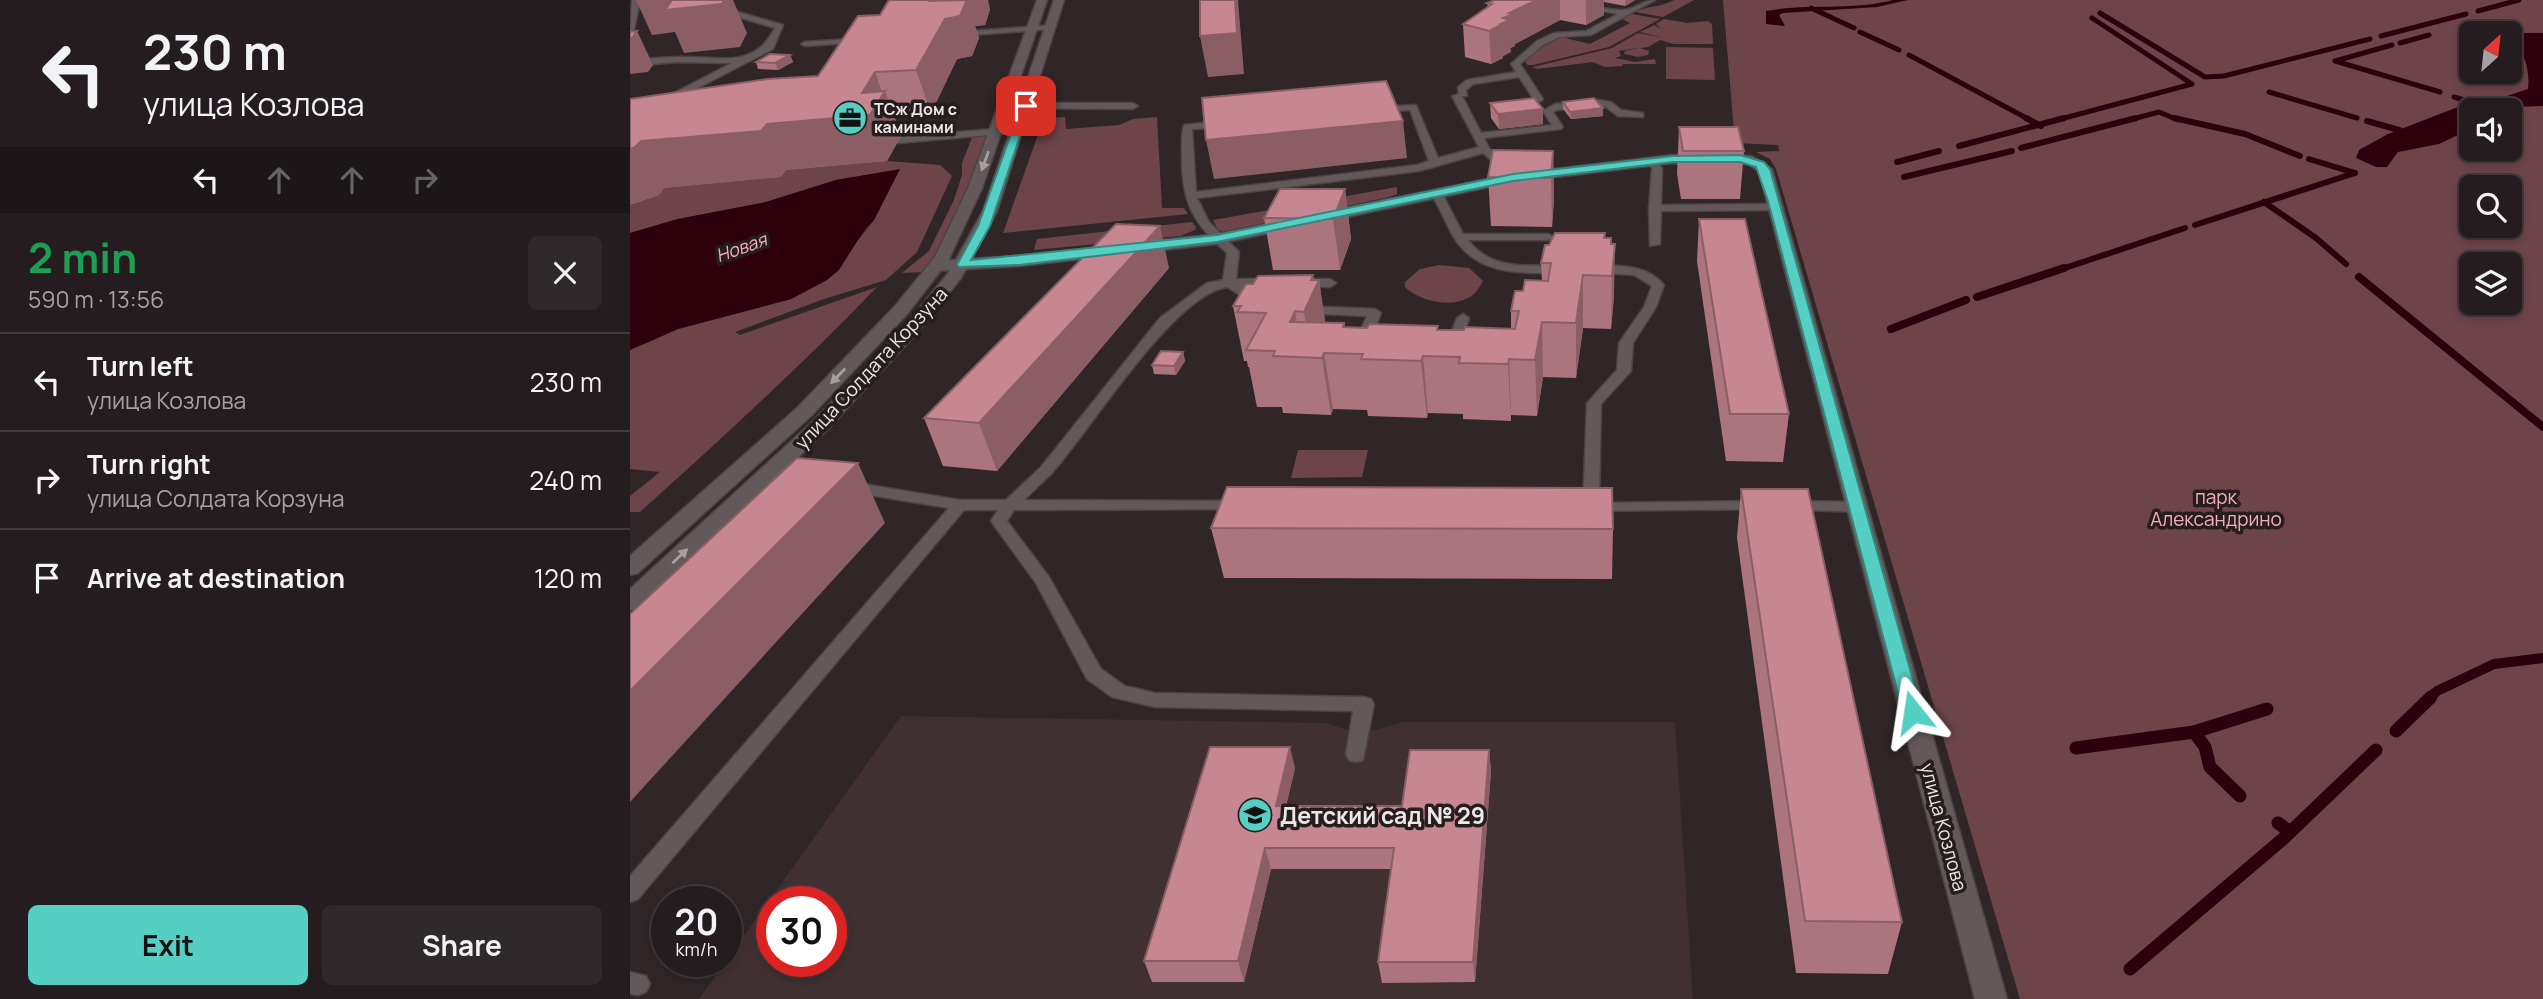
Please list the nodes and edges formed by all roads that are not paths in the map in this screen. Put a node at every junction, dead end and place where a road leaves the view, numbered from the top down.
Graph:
1 (636, 0) edge
2 (724, 0) edge
3 (1042, 0) edge
4 (1059, 0) edge
5 (1554, 0) edge
6 (1651, 0) edge
7 (1626, 13) junction
8 (630, 27) edge
9 (1051, 27) junction
10 (1032, 28) junction
11 (945, 34) edge
12 (804, 44) dead end
13 (866, 49) edge
14 (743, 61) junction
15 (630, 62) edge
16 (1520, 75) junction
17 (1538, 99) edge
18 (1026, 106) junction
19 (1133, 106) dead end
20 (1373, 110) edge
21 (630, 114) edge
22 (642, 114) junction
23 (1640, 115) dead end
24 (630, 120) edge
25 (1240, 122) edge
26 (1018, 130) junction
27 (996, 132) junction
28 (1478, 136) junction
29 (898, 140) dead end
30 (1485, 149) junction
31 (1651, 161) junction
32 (1435, 162) junction
33 (1513, 177) junction
34 (1435, 193) junction
35 (1190, 196) junction
36 (1775, 207) junction
37 (1654, 208) junction
38 (1460, 237) junction
39 (1548, 237) dead end
40 (1217, 239) junction
41 (1654, 244) dead end
42 (963, 265) junction
43 (936, 266) junction
44 (1229, 283) junction
45 (1330, 283) dead end
46 (1272, 306) edge
47 (1294, 309) edge
48 (1463, 318) dead end
49 (1369, 354) edge
50 (1438, 357) edge
51 (737, 474) junction
52 (768, 476) junction
53 (791, 477) edge
54 (829, 483) edge
55 (960, 505) junction
56 (1010, 505) junction
57 (1261, 506) edge
58 (1857, 507) junction
59 (1573, 508) edge
60 (1591, 508) junction
61 (630, 568) edge
62 (635, 593) edge
63 (1356, 754) dead end
64 (630, 892) edge
65 (1991, 999) edge

1 - 8 lane
2 - 14 lane
3 - 10 street, улица Солдата Корзуна
4 - 9 street, улица Солдата Корзуна
5 - 7 lane
6 - 7 lane
7 - 16 lane
9 - 10 lane
9 - 18 street, улица Солдата Корзуна
10 - 11 lane
10 - 27 street, улица Солдата Корзуна
12 - 13 lane
14 - 15 lane
14 - 22 lane
16 - 17 lane
16 - 28 lane
18 - 19 lane
18 - 26 street, улица Солдата Корзуна
20 - 32 lane
21 - 22 lane
22 - 24 lane
23 - 28 lane
25 - 35 lane
26 - 27 lane
26 - 42 street, улица Солдата Корзуна
27 - 29 lane
27 -> 43 street, улица Солдата Корзуна
28 - 30 lane
30 - 32 lane
30 - 33 lane
31 - 33 street, улица Козлова
31 - 36 street, улица Козлова
31 - 37 lane
32 - 35 lane
33 - 34 street, улица Козлова
34 - 38 lane
34 - 40 street, улица Козлова
35 - 40 lane
36 - 37 lane
36 - 58 street, улица Козлова
37 - 41 lane
38 - 39 lane
38 - 60 lane
40 - 42 street, улица Козлова
40 - 44 lane
42 - 43 street, улица Козлова
42 - 52 street, улица Солдата Корзуна
43 -> 51 street, улица Солдата Корзуна
44 - 45 lane
44 - 46 lane
44 - 56 lane
47 - 49 lane
48 - 50 lane
51 - 52 lane
51 - 61 street, улица Солдата Корзуна
52 - 53 lane
62 -> 52 street, улица Солдата Корзуна
54 - 55 lane
55 - 56 lane
55 - 64 lane
56 - 57 lane
56 - 63 lane
58 - 60 lane
58 - 65 street, улица Козлова
59 - 60 lane

